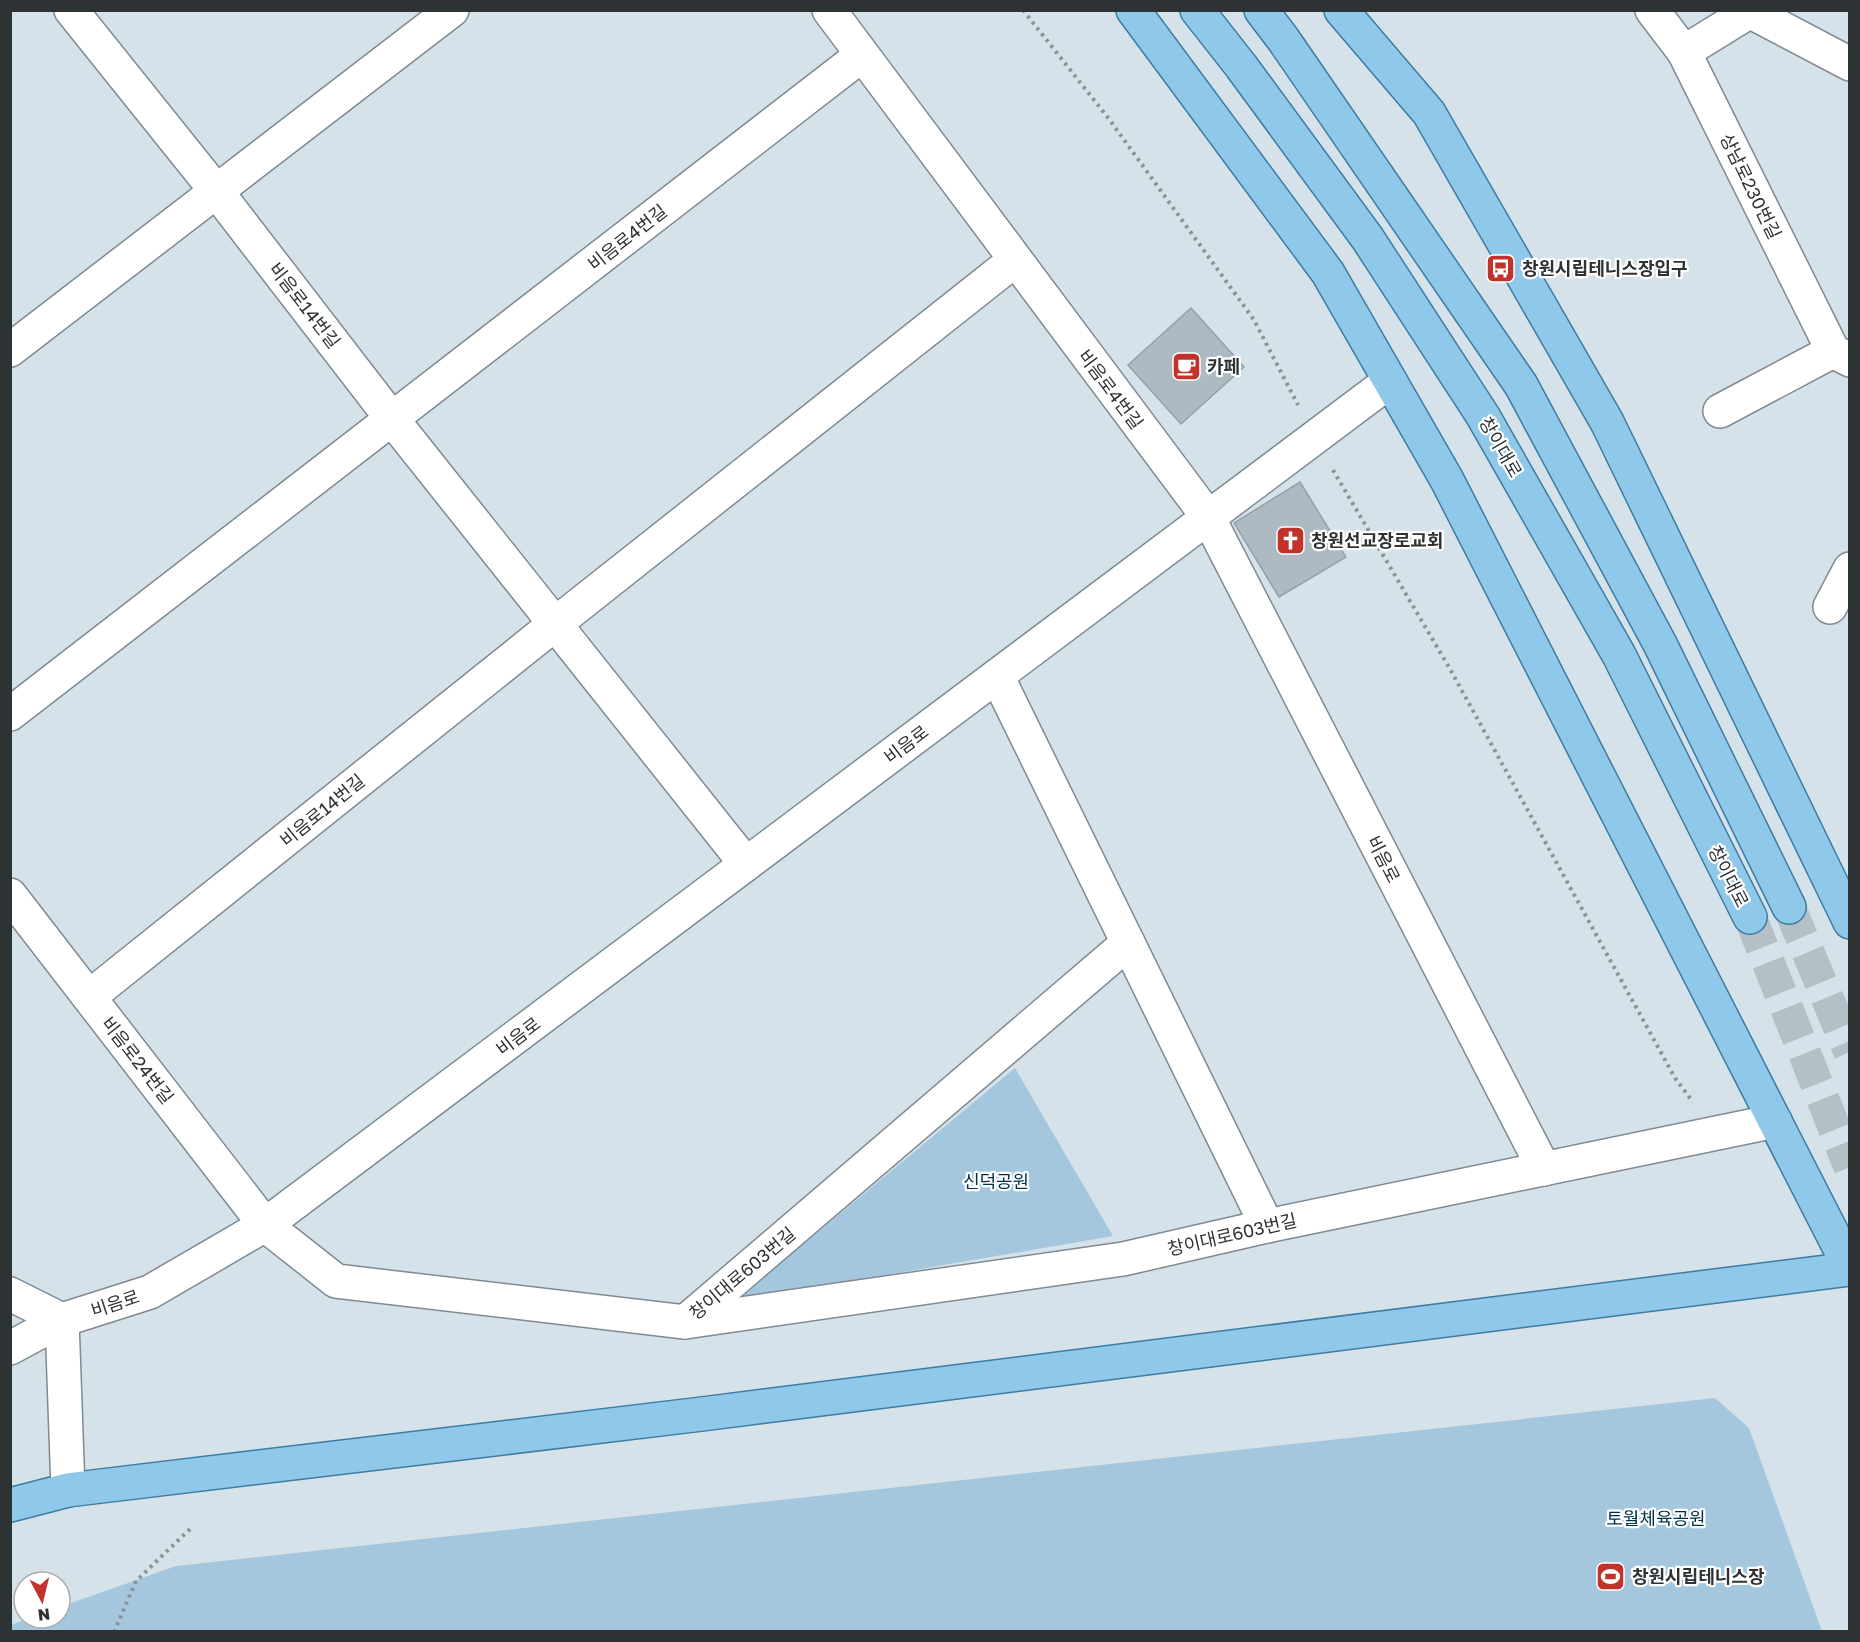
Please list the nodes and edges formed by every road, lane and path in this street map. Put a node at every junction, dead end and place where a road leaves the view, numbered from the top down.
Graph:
1 (71, 10) edge
2 (452, 10) edge
3 (829, 10) edge
4 (1023, 10) edge
5 (1133, 10) edge
6 (1197, 10) edge
7 (1260, 10) edge
8 (1341, 10) edge
9 (1652, 10) edge
10 (1752, 11) edge
11 (1684, 52) junction
12 (862, 55) junction
13 (1850, 63) edge
14 (217, 192) junction
15 (1015, 260) junction
16 (10, 350) edge
17 (1841, 355) edge
18 (1390, 381) junction
19 (1720, 411) dead end
20 (392, 419) junction
21 (1314, 438) junction
22 (1208, 518) junction
23 (1850, 569) edge
24 (1830, 607) dead end
25 (555, 624) junction
26 (997, 676) junction
27 (10, 714) edge
28 (746, 864) junction
29 (10, 895) edge
30 (1789, 907) tunnel mouth
31 (1750, 917) tunnel mouth
32 (1850, 922) edge
33 (1128, 943) junction
34 (89, 997) junction
35 (1774, 1121) junction
36 (1716, 1133) junction
37 (1544, 1168) junction
38 (265, 1225) junction
39 (1267, 1226) junction
40 (1850, 1269) edge
41 (10, 1294) edge
42 (62, 1320) junction
43 (685, 1322) junction
44 (10, 1348) edge
45 (68, 1490) junction
46 (10, 1504) edge
47 (190, 1529) dead end
48 (114, 1632) edge

1 - 14 street, 비음로14번길
2 - 14 street
3 - 12 street, 비음로4번길
4 - 21 path
5 - 18 main road
6 - 31 main road, 창이대로
7 - 30 main road
8 - 32 main road
9 - 11 street, 상남로230번길
10 - 11 street
10 - 13 street
11 - 17 street, 상남로230번길
12 - 15 street, 비음로4번길
12 - 20 street, 비음로4번길
14 - 16 street
14 - 20 street, 비음로14번길
15 - 22 street, 비음로4번길
15 - 25 street
17 - 19 street
18 - 21 street, 비음로
18 - 35 main road
20 - 25 street, 비음로14번길
20 - 27 street
21 - 22 street, 비음로
21 - 36 path
22 - 26 street, 비음로
22 - 37 street, 비음로
23 - 24 street
25 - 28 street, 비음로14번길
25 - 34 street, 비음로14번길
26 - 28 street, 비음로
26 - 33 street
28 - 38 street, 비음로
29 - 34 street, 비음로24번길
33 - 39 street
33 - 43 street, 창이대로603번길
34 - 38 street, 비음로24번길
35 - 36 street, 창이대로603번길
35 - 40 main road
36 - 37 street, 창이대로603번길
37 - 39 street, 창이대로603번길
38 - 42 street, 비음로
38 - 43 street, 창이대로603번길
39 - 43 street, 창이대로603번길
40 - 45 main road
41 - 42 street
42 - 44 street, 비음로
42 - 45 street
45 - 46 main road
47 - 48 path

